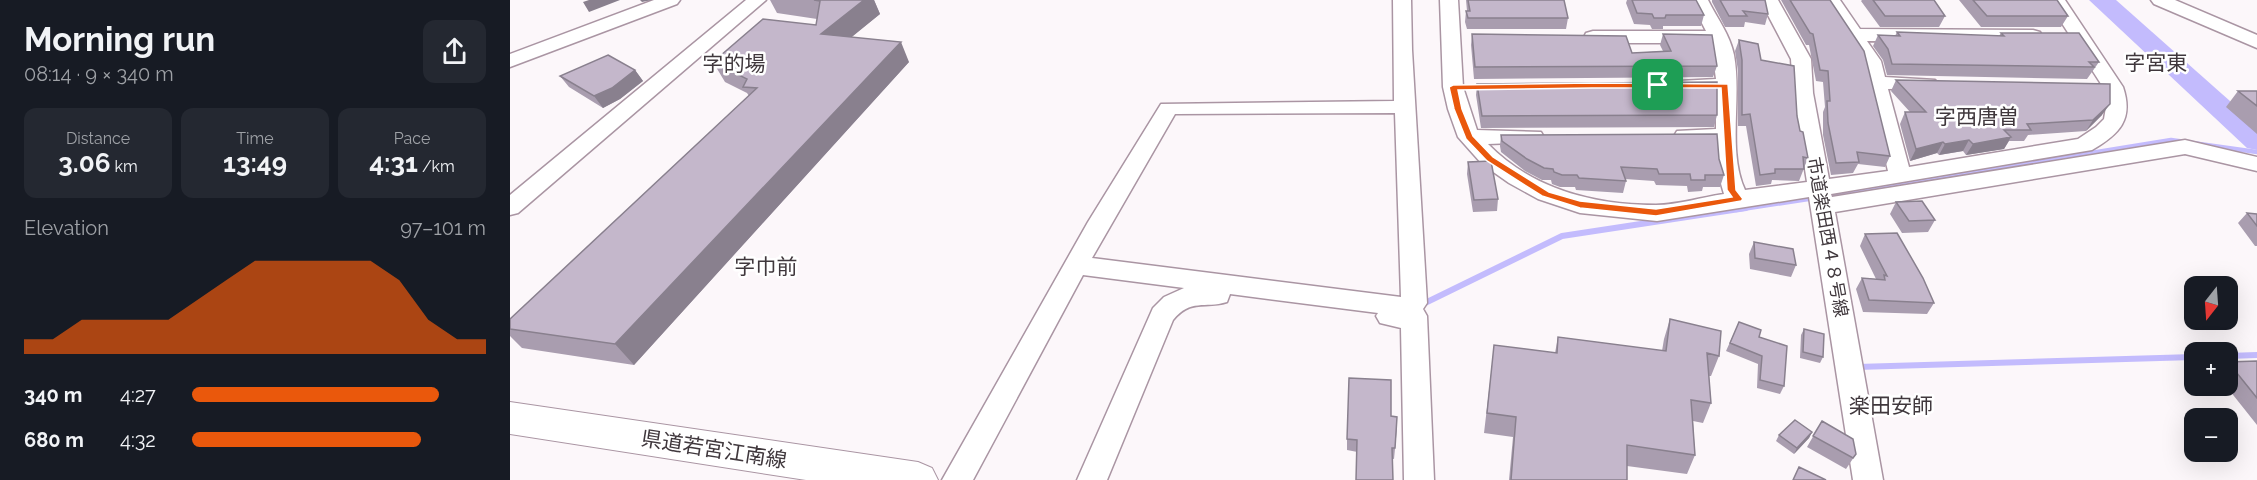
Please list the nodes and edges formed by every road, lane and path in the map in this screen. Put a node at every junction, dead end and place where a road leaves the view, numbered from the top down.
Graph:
1 (671, 0) edge
2 (757, 0) edge
3 (1402, 0) edge
4 (1449, 0) edge
5 (1699, 0) edge
6 (1769, 0) edge
7 (1830, 0) edge
8 (2056, 0) edge
9 (2160, 0) edge
10 (1855, 35) junction
11 (2078, 36) junction
12 (1577, 37) edge
13 (1716, 37) junction
14 (2257, 42) edge
15 (510, 61) edge
16 (1876, 84) junction
17 (1943, 84) edge
18 (1669, 85) edge
19 (1725, 86) junction
20 (2089, 86) edge
21 (1453, 87) junction
22 (1476, 87) edge
23 (2111, 87) junction
24 (1405, 107) junction
25 (1670, 136) edge
26 (1727, 136) junction
27 (1469, 137) junction
28 (1557, 137) edge
29 (2257, 164) edge
30 (1900, 175) junction
31 (1822, 197) junction
32 (1738, 199) junction
33 (510, 207) edge
34 (1076, 265) junction
35 (510, 418) edge
36 (918, 480) edge
37 (957, 480) edge
38 (1092, 480) edge
39 (1419, 480) edge
40 (1868, 480) edge

1 - 15 street
2 - 33 street
3 - 24 street
4 - 21 street
5 - 13 street
6 - 31 street, 市道楽田西４８号線
7 - 10 street
8 - 11 street
9 - 14 street
10 - 11 street
10 - 16 street
11 - 23 street
12 - 13 street
13 - 19 street
16 - 17 street
16 - 30 street
18 - 19 street
19 - 26 street
20 - 23 street
21 - 22 street
21 - 27 street
23 - 30 street
24 - 34 street
24 - 34 street
25 - 26 street
26 - 32 street
27 - 28 street
27 - 32 street
29 - 31 street
30 - 31 street
31 - 32 street
31 - 40 street, 市道楽田西４８号線
34 - 37 street
35 - 36 main road, 県道若宮江南線
38 - 39 street

